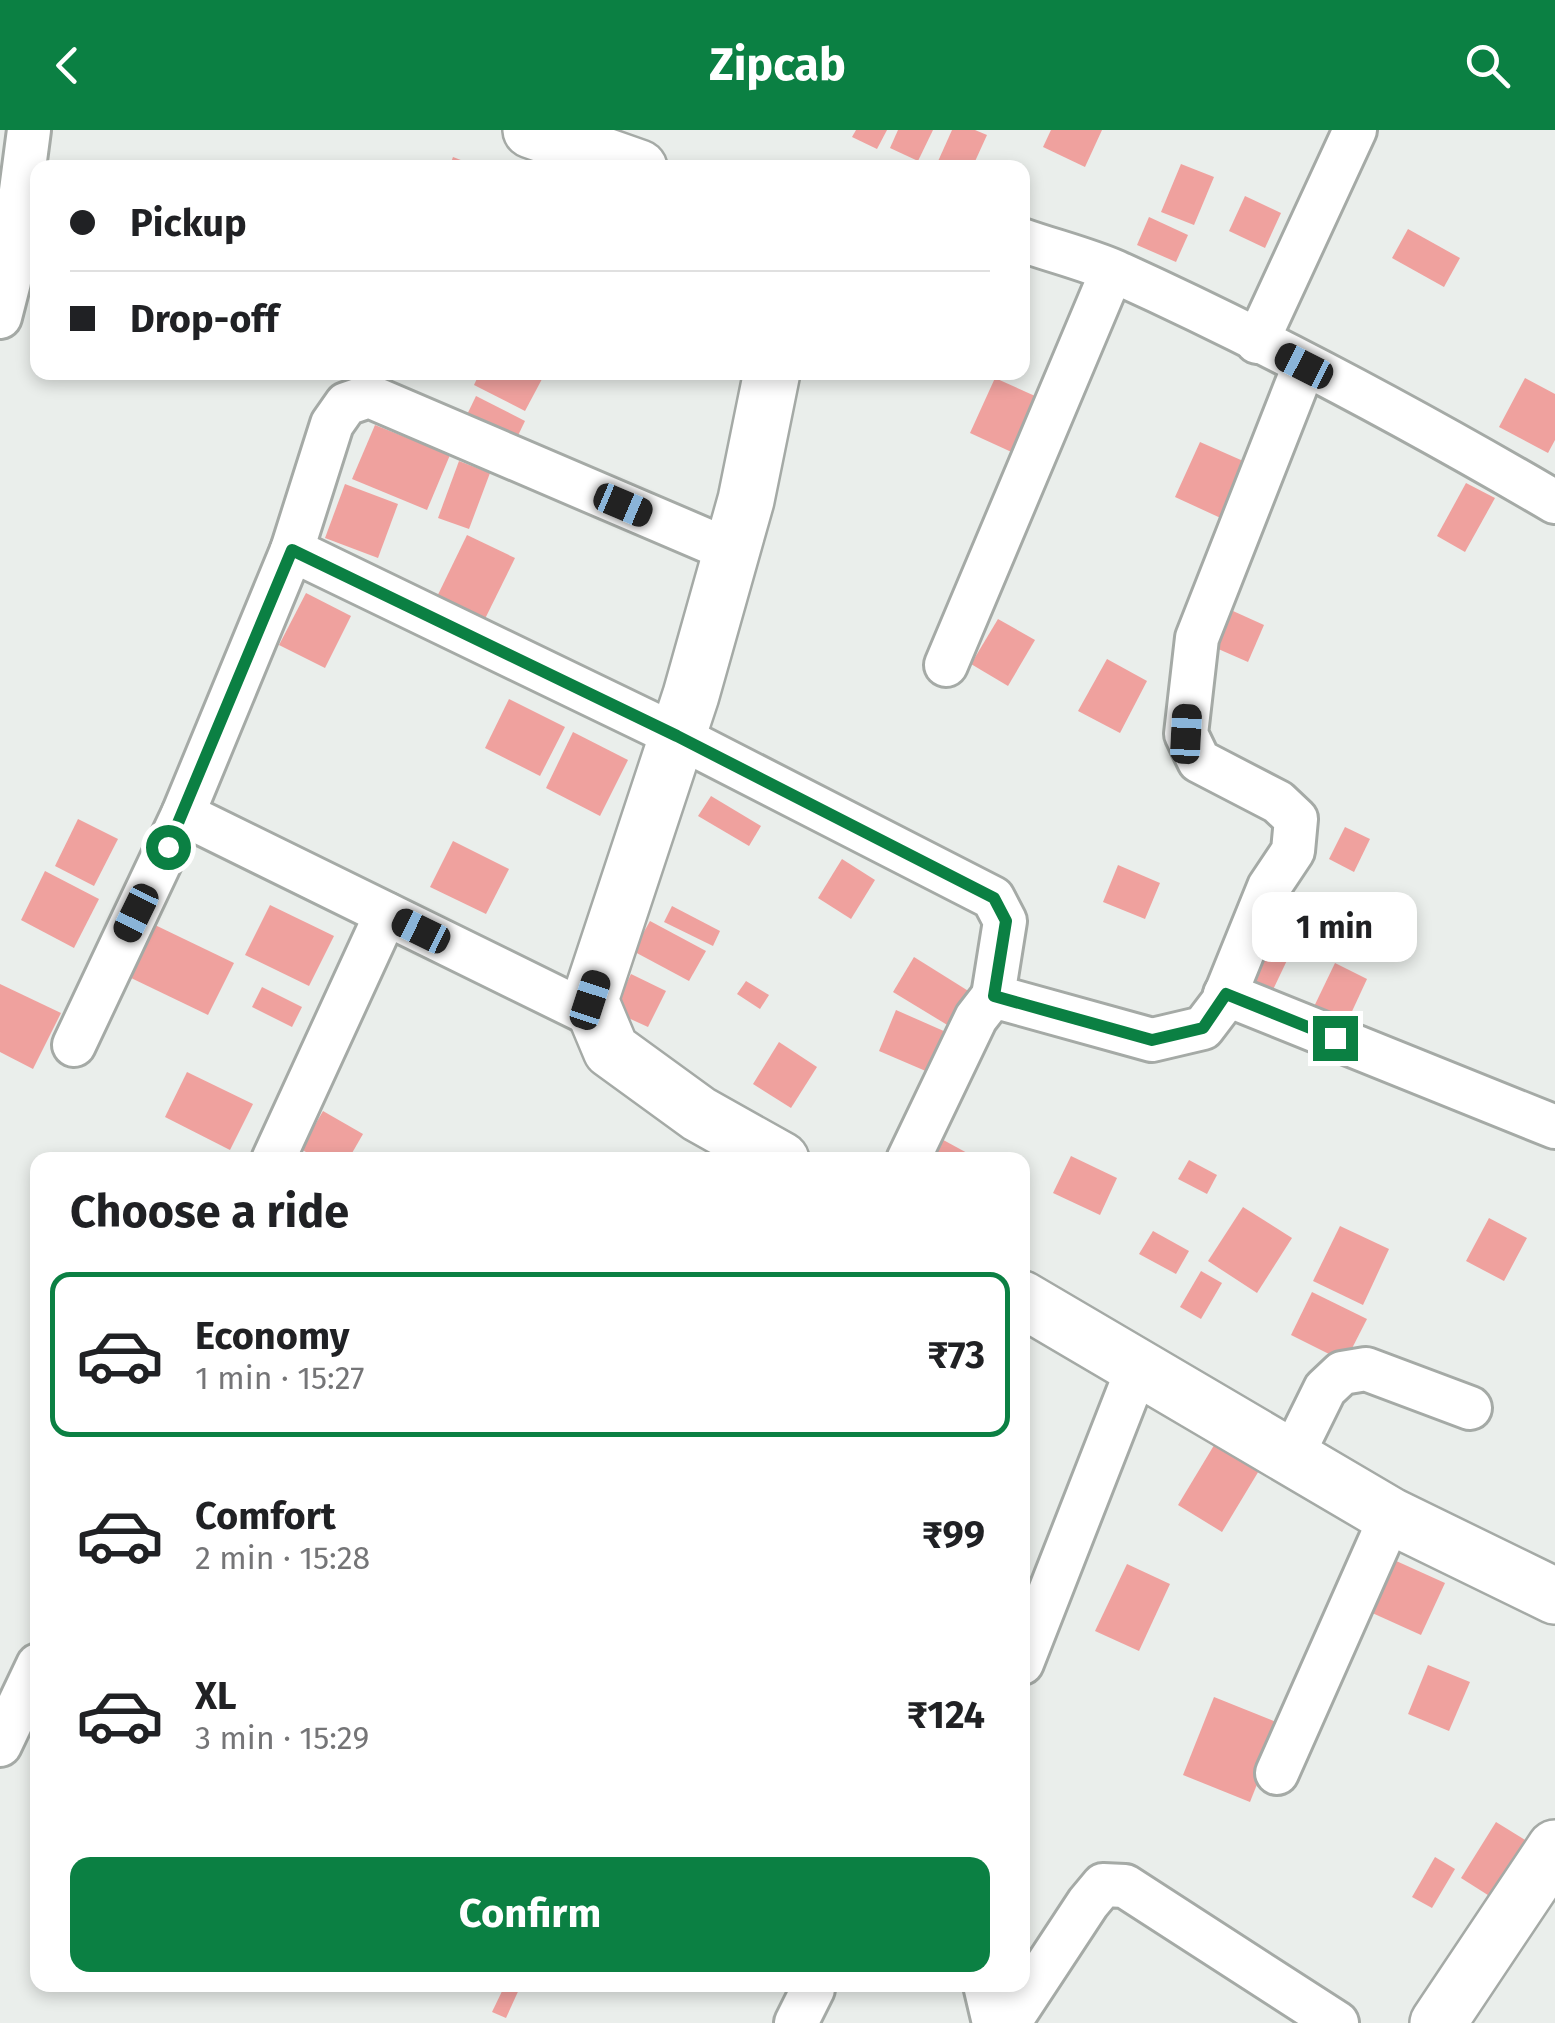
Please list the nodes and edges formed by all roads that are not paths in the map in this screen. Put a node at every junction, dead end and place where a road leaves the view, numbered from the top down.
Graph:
1 (30, 130) edge
2 (531, 130) edge
3 (1355, 130) edge
4 (616, 160) edge
5 (1030, 243) edge
6 (1112, 271) junction
7 (0, 317) edge
8 (1257, 342) junction
9 (1304, 366) junction
10 (770, 380) edge
11 (1555, 502) edge
12 (292, 550) junction
13 (732, 551) junction
14 (946, 664) dead end
15 (677, 736) junction
16 (184, 814) junction
17 (386, 914) junction
18 (1226, 994) junction
19 (994, 996) junction
20 (598, 1018) junction
21 (74, 1045) dead end
22 (1555, 1127) edge
23 (277, 1152) edge
24 (767, 1152) edge
25 (912, 1152) edge
26 (1030, 1304) edge
27 (1138, 1367) junction
28 (1470, 1408) dead end
29 (1291, 1458) junction
30 (1391, 1516) junction
31 (1555, 1596) edge
32 (1030, 1643) edge
33 (30, 1682) edge
34 (0, 1745) edge
35 (1277, 1773) dead end
36 (1555, 1848) edge
37 (1030, 1991) edge
38 (987, 1992) edge
39 (1029, 1992) edge
40 (994, 2023) edge
41 (1009, 2023) edge
42 (1336, 2023) edge
43 (1438, 2023) edge

1 - 7 street
2 - 4 main road
3 - 8 street
5 - 6 street
6 - 8 street
6 - 14 street
8 - 9 street
9 - 11 street
9 - 18 street
10 - 13 main road
12 - 13 street
12 - 15 street
12 - 16 street
13 - 15 main road
15 - 19 street
15 - 20 main road
16 - 17 street
16 - 21 street
17 - 20 street
17 - 23 street
18 - 19 street
18 - 22 street
19 - 25 street
20 - 24 main road
26 - 27 main road
27 - 29 main road
27 - 32 street
28 - 29 street
29 - 30 main road
30 - 31 main road
30 - 35 street
33 - 34 street
36 - 43 main road
37 - 42 street
38 - 40 street
39 - 41 street

